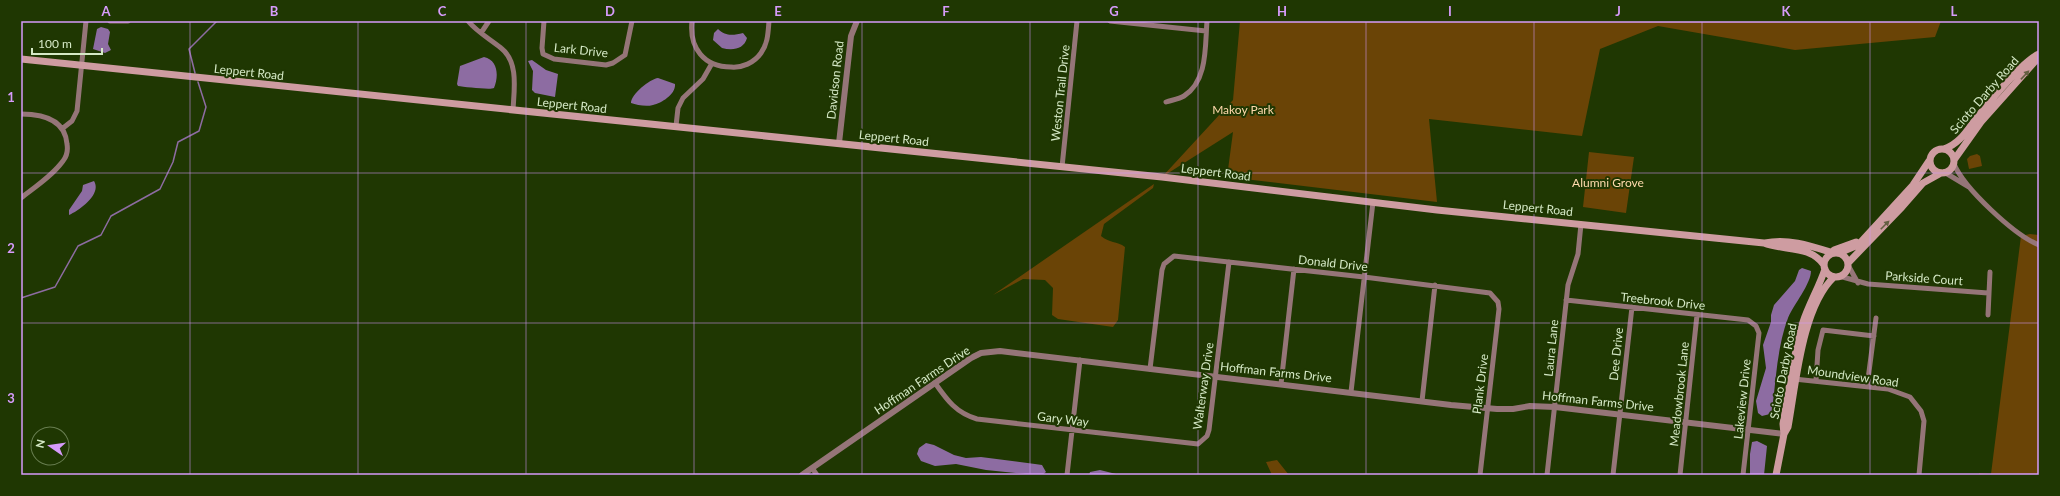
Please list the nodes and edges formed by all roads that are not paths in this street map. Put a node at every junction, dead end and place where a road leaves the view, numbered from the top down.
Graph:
1 (86, 21) edge
2 (110, 21) edge
3 (128, 21) edge
4 (468, 21) edge
5 (489, 21) edge
6 (544, 21) edge
7 (632, 21) edge
8 (692, 21) edge
9 (770, 21) edge
10 (857, 21) edge
11 (1077, 21) edge
12 (1110, 21) edge
13 (1207, 21) edge
14 (1206, 31) junction
15 (480, 33) junction
16 (2039, 54) edge
17 (2039, 57) edge
18 (21, 59) edge
19 (711, 65) junction
20 (81, 66) junction
21 (1166, 102) dead end
22 (513, 110) junction
23 (21, 114) edge
24 (676, 126) junction
25 (63, 128) junction
26 (839, 143) junction
27 (1944, 149) junction
28 (1930, 161) junction
29 (1954, 162) junction
30 (1062, 167) junction
31 (1942, 173) junction
32 (1969, 187) junction
33 (21, 198) edge
34 (1373, 202) junction
35 (1581, 224) junction
36 (1764, 243) junction
37 (2039, 245) edge
38 (1834, 252) junction
39 (1229, 262) junction
40 (1848, 264) junction
41 (1825, 267) junction
42 (1294, 269) junction
43 (1990, 272) dead end
44 (1837, 276) junction
45 (1364, 277) junction
46 (1858, 283) junction
47 (1435, 285) junction
48 (1988, 292) junction
49 (1494, 296) joint
50 (1566, 300) junction
51 (1632, 307) junction
52 (1697, 315) junction
53 (1988, 315) dead end
54 (1876, 318) dead end
55 (1756, 326) joint
56 (1874, 336) junction
57 (1080, 360) junction
58 (1150, 369) junction
59 (1216, 376) junction
60 (1794, 379) junction
61 (1816, 381) junction
62 (935, 383) junction
63 (1281, 384) junction
64 (1867, 387) junction
65 (1351, 392) junction
66 (1422, 400) junction
67 (1555, 407) junction
68 (1487, 408) junction
69 (1620, 414) junction
70 (1686, 421) junction
71 (1749, 428) junction
72 (1072, 430) junction
73 (1784, 434) junction
74 (1203, 441) joint
75 (812, 468) junction
76 (802, 475) edge
77 (817, 475) edge
78 (1067, 475) edge
79 (1480, 475) edge
80 (1547, 475) edge
81 (1613, 475) edge
82 (1680, 475) edge
83 (1743, 475) edge
84 (1776, 475) edge
85 (1919, 475) edge

1 - 20 street
2 - 3 street
4 - 15 street
5 - 15 street
6 - 7 street, Lark Drive
8 - 19 street
9 - 19 street
10 - 26 street, Davidson Road
11 - 30 street, Weston Trail Drive
12 - 14 street
13 - 14 street
14 - 21 street
15 - 22 street
16 - 27 main road, Scioto Darby Road
29 -> 17 main road, Scioto Darby Road
18 - 20 main road, Leppert Road
19 - 24 street
20 - 22 main road, Leppert Road
20 - 25 street
22 - 24 main road, Leppert Road
23 - 25 street
24 - 26 main road, Leppert Road
25 - 33 street
26 - 30 main road, Leppert Road
27 - 28 main road
27 - 29 main road
28 - 31 main road
28 - 38 main road
29 - 31 main road
29 - 32 street
30 - 34 main road, Leppert Road
31 - 32 street
40 -> 31 main road
32 - 37 street
34 - 35 main road, Leppert Road
34 - 45 street
35 - 36 main road, Leppert Road
35 - 50 street, Laura Lane
36 - 38 main road, Leppert Road
36 - 41 main road, Leppert Road
38 - 40 main road
38 - 41 main road
39 - 42 street, Donald Drive
39 - 58 street, Donald Drive
39 - 59 street, Walterway Drive
40 - 44 main road
40 - 46 street
41 - 44 main road
41 - 60 main road, Scioto Darby Road
42 - 45 street, Donald Drive
42 - 63 street
43 - 48 street
44 - 46 street, Parkside Court
44 - 60 main road, Scioto Darby Road
45 - 47 street, Donald Drive
45 - 65 street
46 - 48 street, Parkside Court
47 - 49 street, Donald Drive
47 - 66 street
48 - 53 street
49 - 68 street, Plank Drive
50 - 51 street, Treebrook Drive
50 - 67 street, Laura Lane
51 - 52 street, Treebrook Drive
51 - 69 street, Dee Drive
52 - 55 street, Treebrook Drive
52 - 70 street, Meadowbrook Lane
54 - 56 street
55 - 71 street, Lakeview Drive
56 - 61 street
56 - 64 street
57 - 58 street, Hoffman Farms Drive
57 - 62 street, Hoffman Farms Drive
57 - 72 street
58 - 59 street, Hoffman Farms Drive
59 - 63 street, Hoffman Farms Drive
59 - 74 street, Walterway Drive
60 - 61 street, Moundview Road
60 - 73 main road, Scioto Darby Road
61 - 64 street, Moundview Road
62 - 72 street, Gary Way
62 - 75 street, Hoffman Farms Drive
63 - 65 street, Hoffman Farms Drive
64 - 85 street, Moundview Road
65 - 66 street, Hoffman Farms Drive
66 - 68 street, Hoffman Farms Drive
67 - 68 street, Hoffman Farms Drive
67 - 69 street, Hoffman Farms Drive
67 - 80 street, Laura Lane
68 - 79 street, Plank Drive
69 - 70 street, Hoffman Farms Drive
69 - 81 street, Dee Drive
70 - 71 street, Hoffman Farms Drive
70 - 82 street, Meadowbrook Lane
71 - 73 street, Hoffman Farms Drive
71 - 83 street, Lakeview Drive
72 - 74 street, Gary Way
72 - 78 street
73 - 84 main road, Scioto Darby Road
75 - 76 street, Hoffman Farms Drive
75 - 77 street

